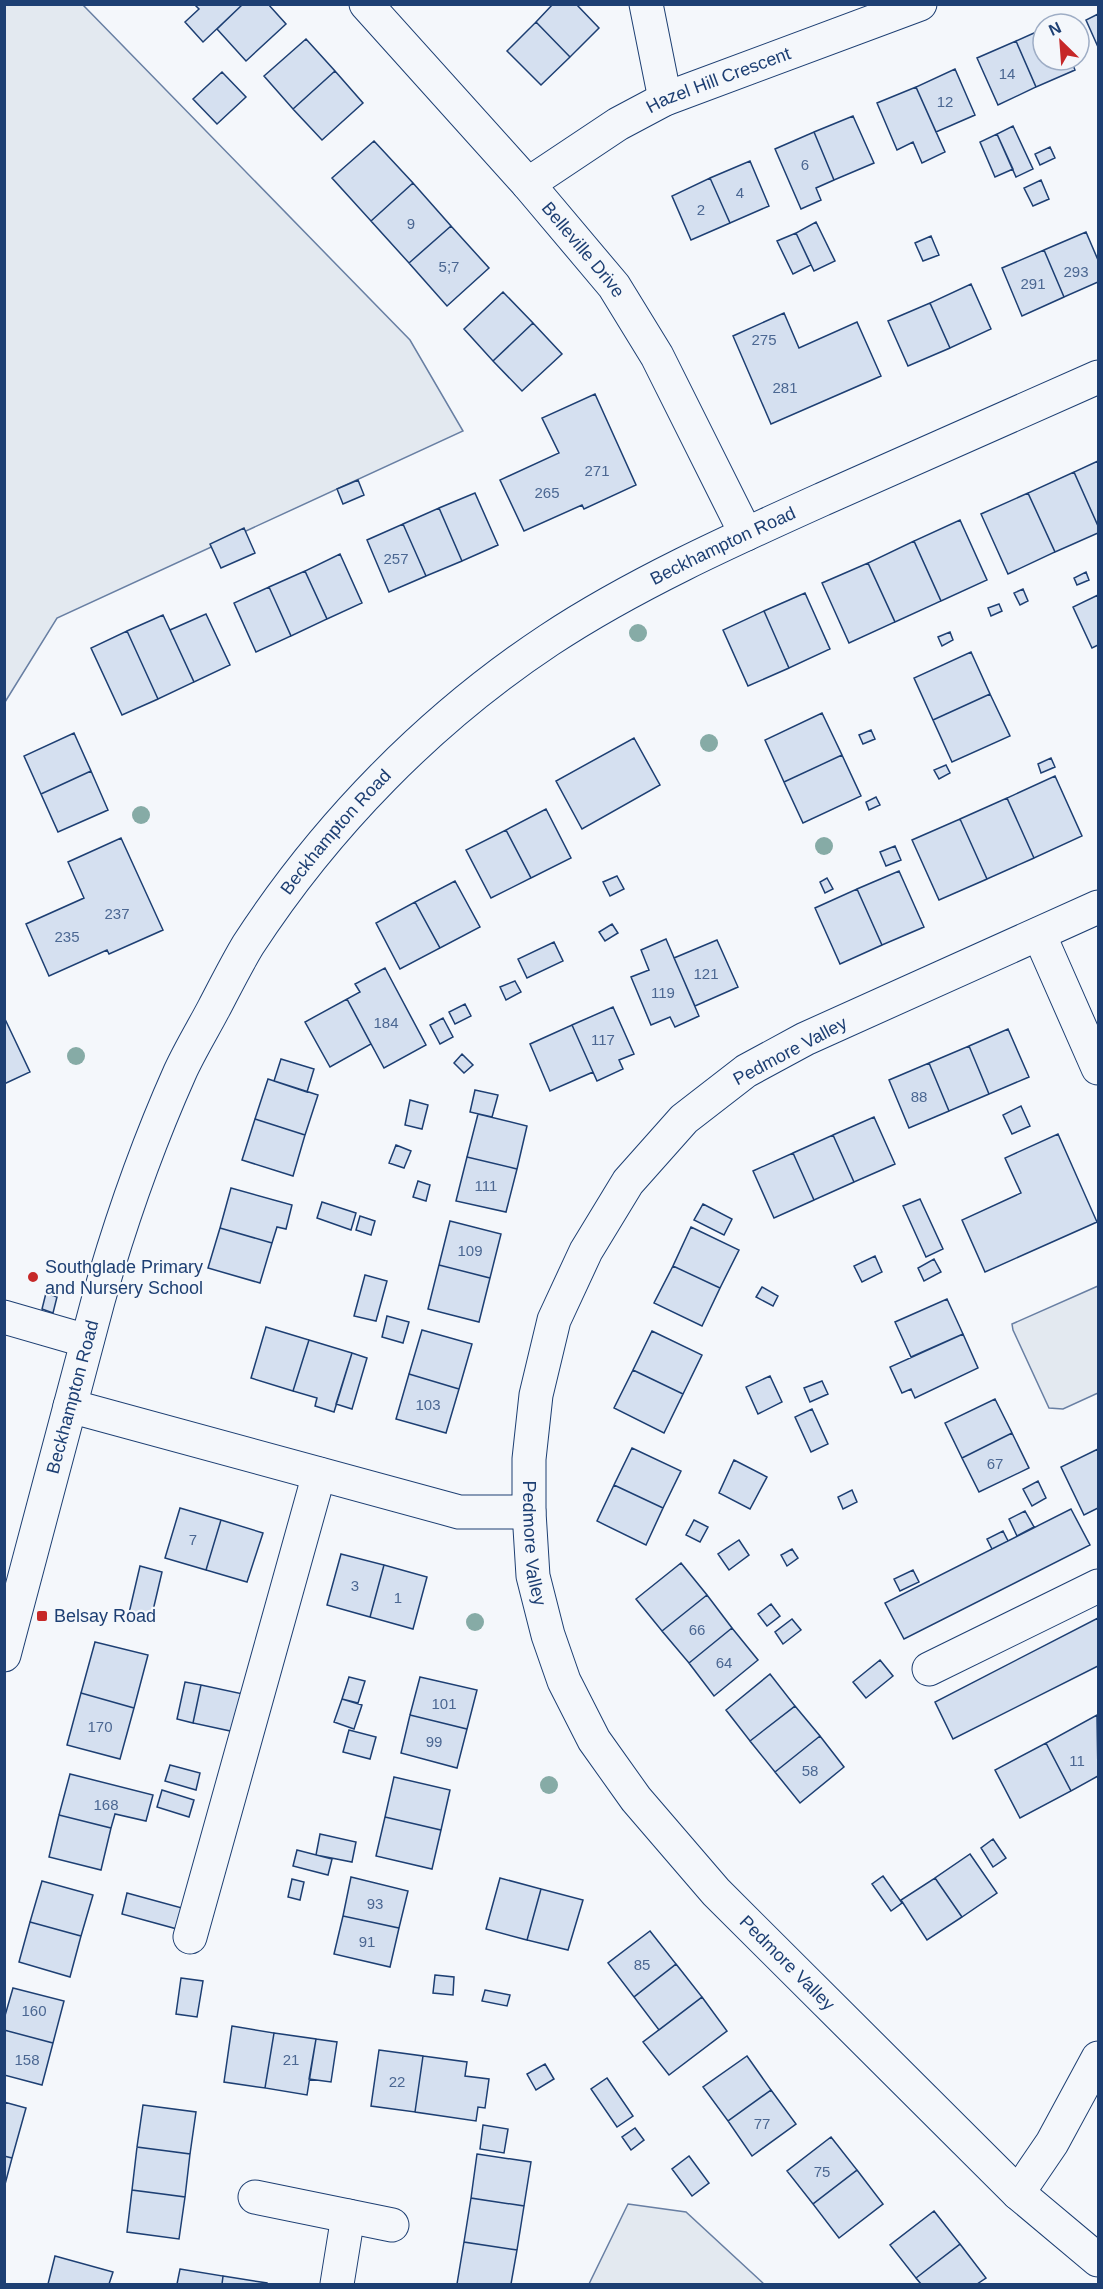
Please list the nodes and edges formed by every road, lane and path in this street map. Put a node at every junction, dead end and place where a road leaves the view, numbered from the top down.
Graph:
1 (366, 4) edge
2 (646, 4) edge
3 (920, 4) edge
4 (665, 99) junction
5 (528, 184) junction
6 (1098, 377) edge
7 (746, 534) junction
8 (1098, 907) edge
9 (1039, 934) junction
10 (1098, 1068) edge
11 (4, 1317) edge
12 (87, 1341) junction
13 (70, 1406) junction
14 (319, 1474) junction
15 (529, 1512) junction
16 (1098, 1586) edge
17 (4, 1655) edge
18 (930, 1669) dead end
19 (190, 1937) dead end
20 (1098, 2058) edge
21 (1018, 2193) junction
22 (255, 2197) dead end
23 (348, 2216) junction
24 (392, 2224) dead end
25 (1098, 2260) edge
26 (337, 2284) edge

1 - 5 street, Belleville Drive
2 - 4 street
3 - 4 street, Hazel Hill Crescent
4 - 5 street, Hazel Hill Crescent
5 - 7 street, Belleville Drive
6 - 7 street, Beckhampton Road
7 - 12 street, Beckhampton Road
8 - 9 street, Pedmore Valley
9 - 10 street
9 - 15 street, Pedmore Valley
11 - 12 street
12 - 13 street, Beckhampton Road
13 - 14 street
13 - 17 street, Beckhampton Road
14 - 15 street
14 - 19 street
15 - 21 street, Pedmore Valley
16 - 18 street
20 - 21 street
21 - 25 street, Pedmore Valley
22 - 23 street
23 - 24 street
23 - 26 street

